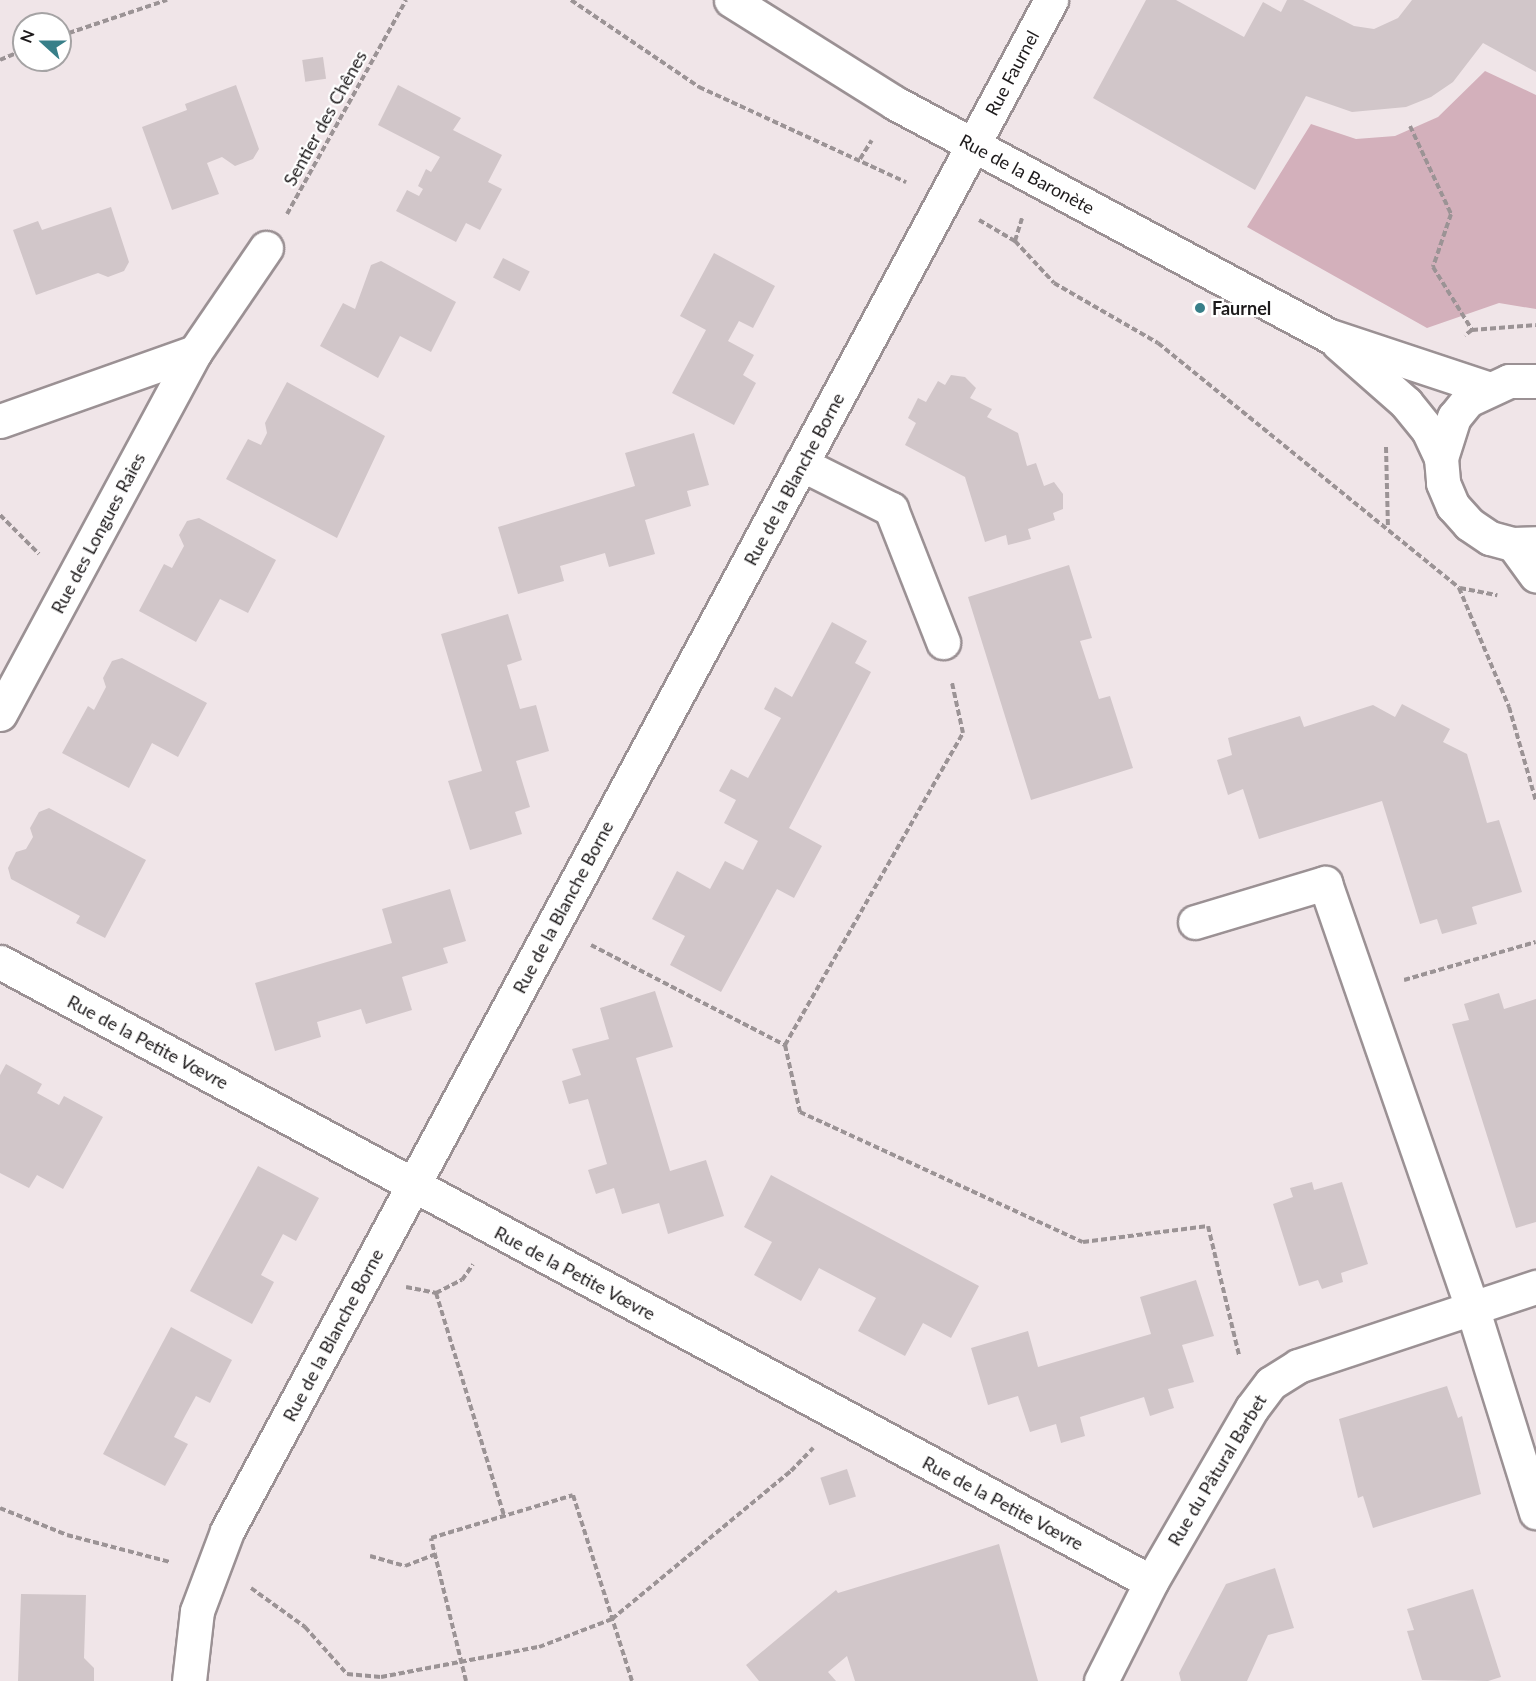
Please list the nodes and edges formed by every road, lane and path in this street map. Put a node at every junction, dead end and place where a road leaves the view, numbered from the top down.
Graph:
1 (167, 0) edge
2 (406, 0) edge
3 (571, 0) edge
4 (731, 0) edge
5 (1051, 0) edge
6 (72, 32) edge
7 (1410, 126) dead end
8 (974, 146) junction
9 (944, 200) junction
10 (266, 248) joint
11 (1536, 326) edge
12 (1472, 330) junction
13 (1330, 336) junction
14 (195, 352) junction
15 (1430, 370) junction
16 (1536, 381) edge
17 (1487, 388) junction
18 (1406, 403) junction
19 (0, 421) edge
20 (1441, 458) junction
21 (801, 464) junction
22 (0, 515) edge
23 (1388, 528) junction
24 (1525, 544) edge
25 (1536, 576) edge
26 (72, 581) junction
27 (943, 642) joint
28 (0, 714) edge
29 (1536, 801) edge
30 (1195, 922) dead end
31 (553, 926) junction
32 (1536, 942) edge
33 (0, 962) edge
34 (1363, 992) junction
35 (785, 1045) junction
36 (413, 1185) junction
37 (495, 1230) junction
38 (366, 1272) junction
39 (1536, 1287) edge
40 (436, 1293) junction
41 (1472, 1306) junction
42 (1252, 1408) junction
43 (843, 1416) junction
44 (0, 1508) edge
45 (1536, 1512) edge
46 (504, 1516) junction
47 (436, 1554) junction
48 (370, 1556) dead end
49 (210, 1571) junction
50 (1151, 1582) junction
51 (612, 1619) junction
52 (462, 1664) junction
53 (347, 1674) junction
54 (189, 1681) edge
55 (352, 1681) edge
56 (466, 1681) edge
57 (632, 1681) edge
58 (1101, 1681) edge

1 - 6 path
2 - 10 path, Sentier des Chênes
3 - 9 path
4 - 8 street, Rue de la Baronète
5 - 8 street, Rue Faurnel
7 - 12 path
8 - 9 street, Rue de la Blanche Borne
8 - 13 street, Rue de la Baronète
9 - 21 street, Rue de la Blanche Borne
9 - 23 path
10 - 14 street, Rue des Longues Raies
11 - 12 path
12 - 15 path
13 - 15 street, Rue de la Baronète
13 - 18 street, Rue de la Baronète
14 - 19 street
14 - 26 street, Rue des Longues Raies
15 - 17 street, Rue de la Baronète
16 - 17 street
17 - 20 street
18 - 20 street, Rue de la Baronète
18 - 23 path
20 - 24 street
21 - 27 street
21 - 31 street, Rue de la Blanche Borne
22 - 26 path
23 - 29 path
24 - 25 street
26 - 28 street, Rue des Longues Raies
27 - 35 path
30 - 34 street
31 - 35 path
31 - 36 street, Rue de la Blanche Borne
32 - 34 path
33 - 36 street, Rue de la Petite Vœvre
34 - 41 street
35 - 42 path
36 - 37 street, Rue de la Petite Vœvre
36 - 38 street, Rue de la Blanche Borne
37 - 40 path
37 - 43 street, Rue de la Petite Vœvre
38 - 40 path
38 - 49 street, Rue de la Blanche Borne
39 - 41 street, Rue du Pâtural Barbet
40 - 46 path
41 - 42 street, Rue du Pâtural Barbet
41 - 45 street
42 - 50 street, Rue du Pâtural Barbet
43 - 50 street, Rue de la Petite Vœvre
43 - 51 path
44 - 49 path
46 - 47 path
46 - 51 path
47 - 48 path
47 - 52 path
49 - 53 path
49 - 54 street, Rue de la Blanche Borne
50 - 58 street, Rue du Pâtural Barbet
51 - 52 path
51 - 57 path
52 - 53 path
52 - 56 path
53 - 55 path

